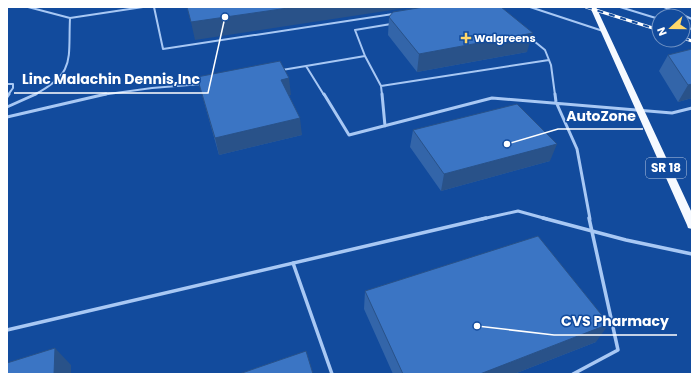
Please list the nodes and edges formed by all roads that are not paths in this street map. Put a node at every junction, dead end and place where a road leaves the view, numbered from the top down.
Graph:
1 (28, 7) edge
2 (143, 7) edge
3 (154, 7) edge
4 (530, 7) edge
5 (593, 7) edge
6 (620, 7) edge
7 (664, 7) edge
8 (400, 13) edge
9 (651, 17) edge
10 (70, 18) junction
11 (692, 19) edge
12 (393, 24) edge
13 (604, 32) junction
14 (528, 36) edge
15 (365, 56) junction
16 (549, 60) junction
17 (306, 66) junction
18 (275, 72) edge
19 (7, 84) edge
20 (205, 84) edge
21 (381, 86) junction
22 (7, 97) edge
23 (556, 102) junction
24 (7, 107) edge
25 (692, 108) edge
26 (640, 111) junction
27 (7, 117) edge
28 (385, 126) junction
29 (692, 225) edge
30 (592, 233) junction
31 (692, 254) edge
32 (293, 263) junction
33 (7, 330) edge
34 (332, 374) edge
35 (573, 374) edge

1 - 10 lane
2 - 10 lane
3 - 8 lane
4 - 13 lane
5 - 13 main road, SR 18
6 - 9 lane
7 - 11 lane
10 - 24 lane
12 - 15 lane
13 - 26 main road, SR 18
14 - 16 lane
15 - 17 lane
15 - 21 lane
16 - 21 lane
16 - 23 lane
17 - 18 lane
17 - 28 lane
19 - 22 lane
20 - 27 lane
21 - 28 lane
23 - 26 lane
23 - 28 lane
23 - 30 lane
25 - 26 lane
26 - 29 main road, SR 18
30 - 31 lane
30 - 32 lane
30 - 35 lane
32 - 33 lane
32 - 34 lane

